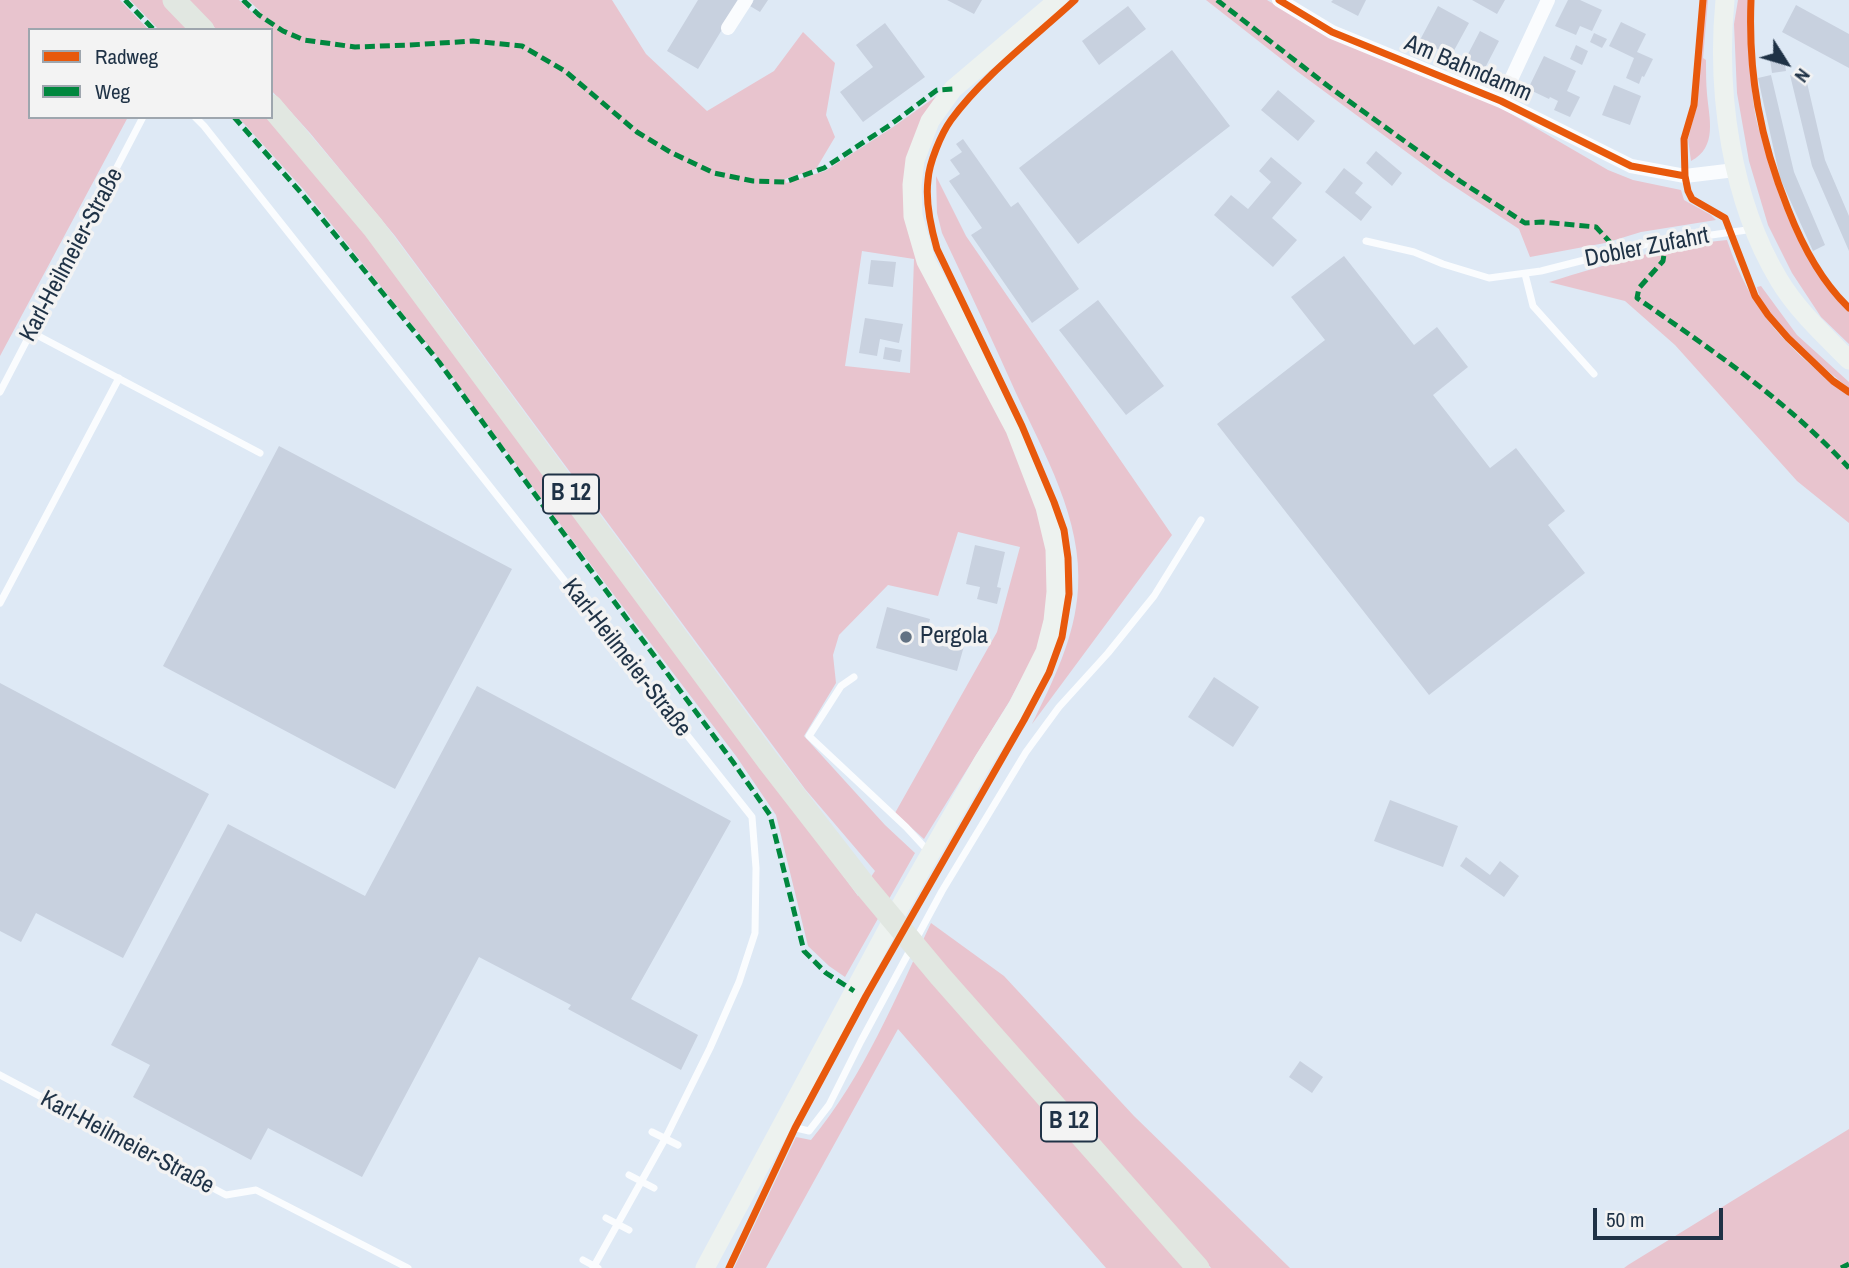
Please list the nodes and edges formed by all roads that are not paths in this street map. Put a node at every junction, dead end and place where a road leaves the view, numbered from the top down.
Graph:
1 (174, 0) edge
2 (746, 0) edge
3 (1058, 0) edge
4 (1279, 0) edge
5 (1548, 0) edge
6 (1725, 0) edge
7 (728, 27) dead end
8 (201, 28) edge
9 (1501, 102) junction
10 (273, 108) edge
11 (142, 119) edge
12 (197, 119) edge
13 (1735, 170) junction
14 (1754, 229) junction
15 (1366, 241) dead end
16 (1525, 274) junction
17 (31, 332) junction
18 (1849, 360) edge
19 (1594, 374) dead end
20 (119, 378) junction
21 (0, 392) edge
22 (260, 453) dead end
23 (1201, 520) dead end
24 (0, 603) edge
25 (854, 677) dead end
26 (931, 853) junction
27 (0, 1075) edge
28 (782, 1125) junction
29 (652, 1132) dead end
30 (665, 1139) junction
31 (678, 1145) dead end
32 (629, 1175) dead end
33 (641, 1181) junction
34 (654, 1188) dead end
35 (606, 1218) dead end
36 (617, 1224) junction
37 (629, 1230) dead end
38 (583, 1260) dead end
39 (595, 1267) edge
40 (408, 1268) edge
41 (705, 1268) edge
42 (1198, 1268) edge

1 - 8 main road
2 - 7 street
3 - 26 main road
4 - 9 street, Am Bahndamm
5 - 9 street
6 - 13 main road
9 - 13 street, Am Bahndamm
10 - 42 main road, B 12
11 - 17 lane, Karl-Heilmeier-Straße
12 - 30 lane, Karl-Heilmeier-Straße
13 - 14 main road
14 - 16 lane, Dobler Zufahrt
14 - 18 main road
15 - 16 lane, Dobler Zufahrt
16 - 19 lane
17 - 20 lane
17 - 21 lane, Karl-Heilmeier-Straße
20 - 22 lane
20 - 24 lane
23 - 28 lane
25 - 26 lane
26 - 28 main road
27 - 40 lane, Karl-Heilmeier-Straße
28 - 41 main road
29 - 30 lane
30 - 31 lane
30 - 33 lane, Karl-Heilmeier-Straße
32 - 33 lane
33 - 34 lane
33 - 36 lane, Karl-Heilmeier-Straße
35 - 36 lane
36 - 37 lane
36 - 39 lane, Karl-Heilmeier-Straße
38 - 39 lane

